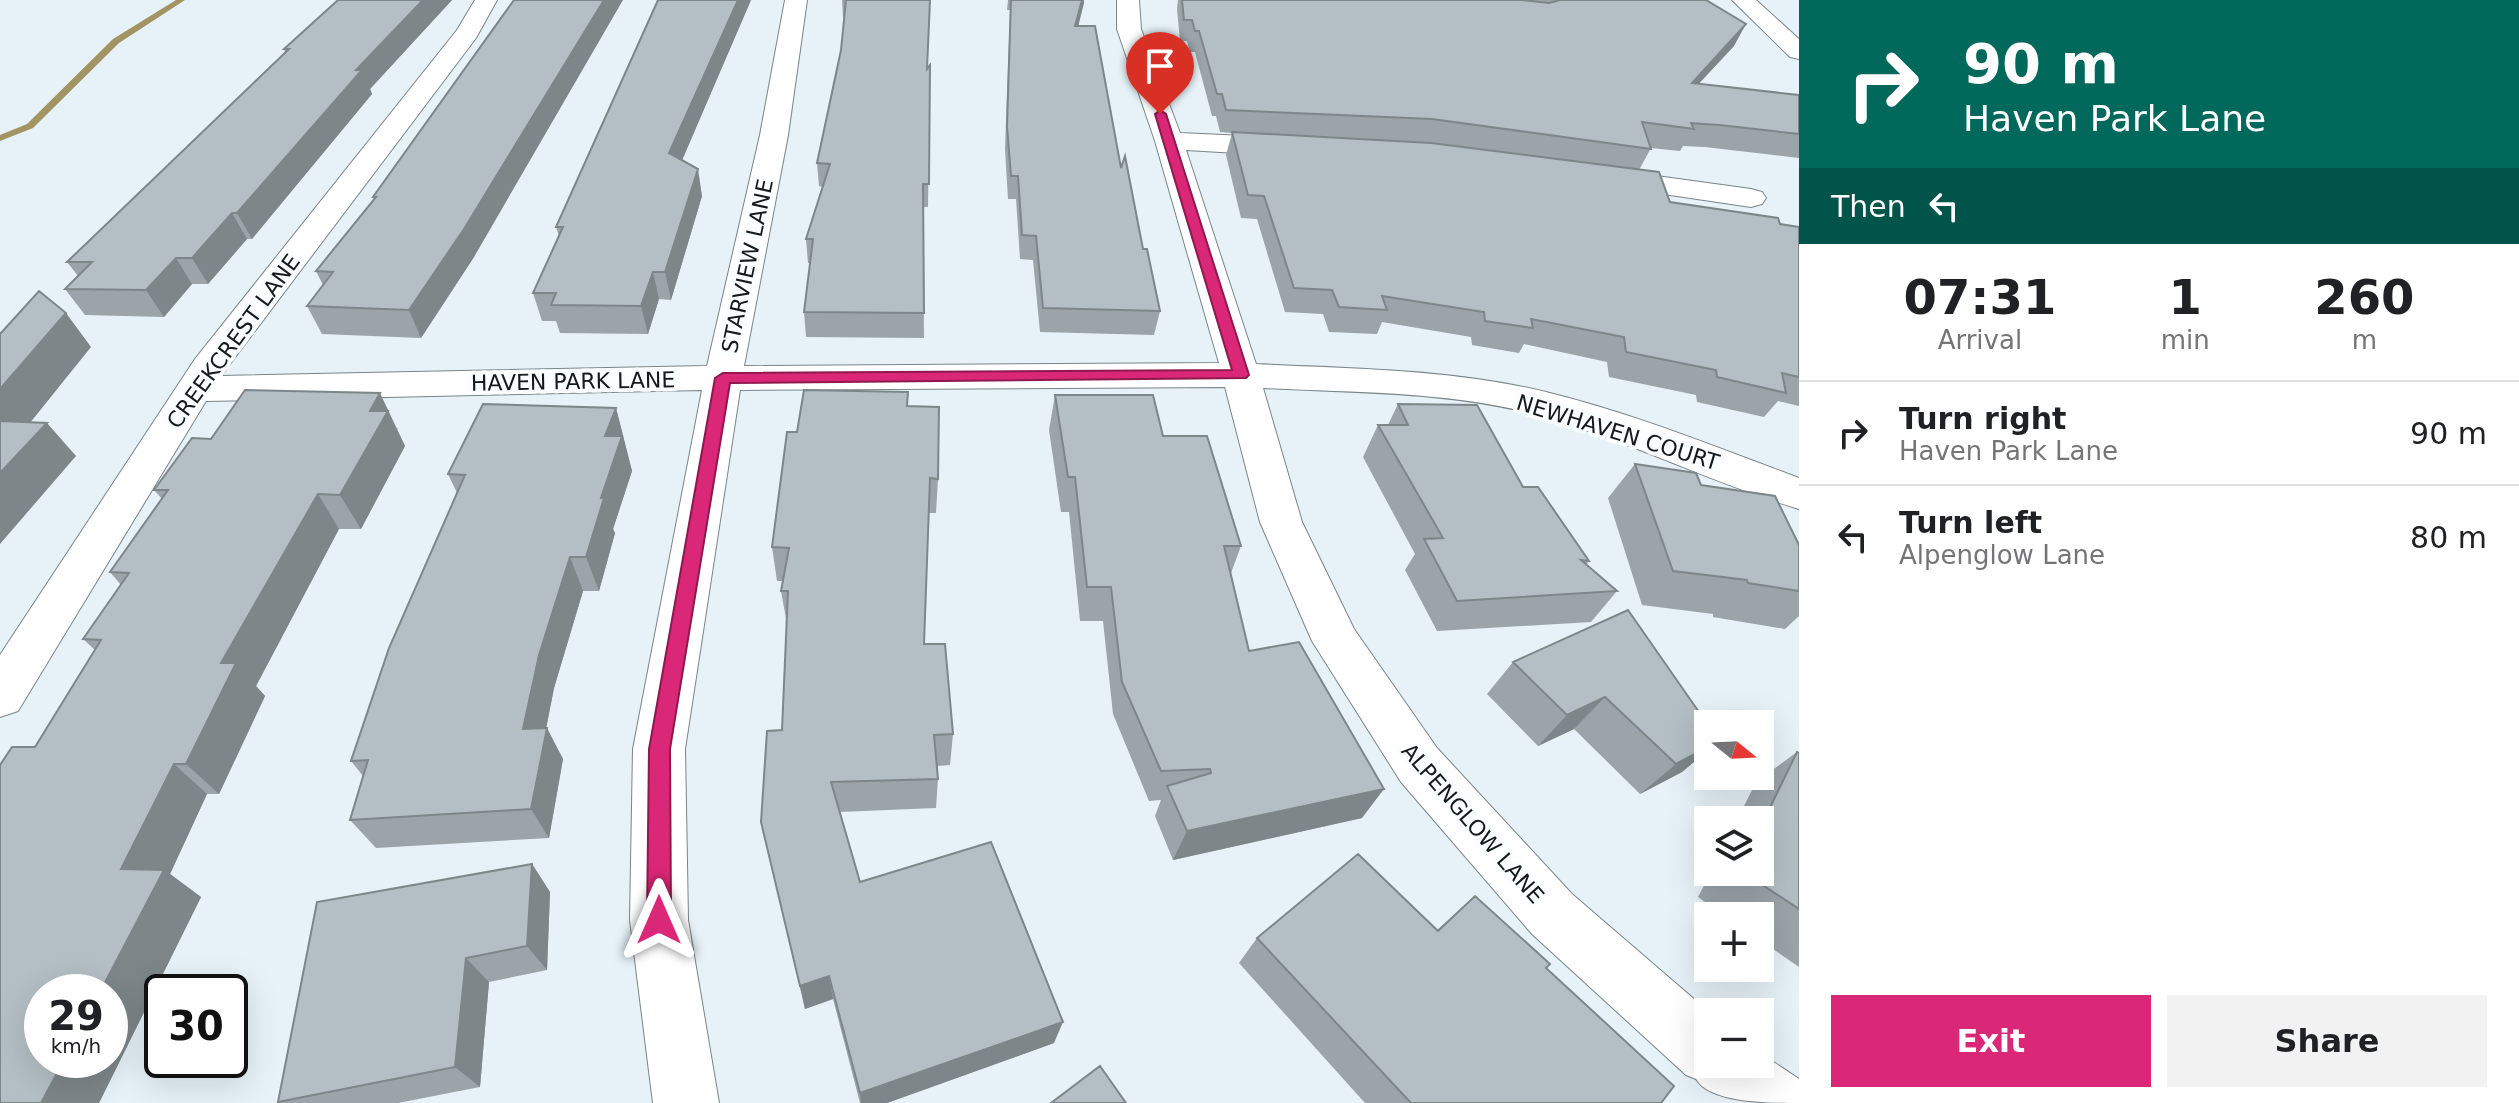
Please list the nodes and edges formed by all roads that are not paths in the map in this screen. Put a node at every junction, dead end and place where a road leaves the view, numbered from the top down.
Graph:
1 (486, 0) edge
2 (796, 0) edge
3 (1128, 0) edge
4 (1743, 0) edge
5 (1799, 52) edge
6 (1169, 141) junction
7 (1311, 148) edge
8 (1578, 175) edge
9 (1751, 198) dead end
10 (1241, 375) junction
11 (723, 378) junction
12 (194, 389) junction
13 (1799, 494) edge
14 (0, 696) edge
15 (1694, 1041) edge
16 (1741, 1078) edge
17 (686, 1103) edge
18 (1777, 1103) edge

1 - 12 street, CREEKCREST LANE
2 - 11 street, STARVIEW LANE
3 - 6 street, ALPENGLOW LANE
4 - 5 street
6 - 7 street
6 - 10 street, ALPENGLOW LANE
8 - 9 street
10 - 11 street, HAVEN PARK LANE
10 - 13 street, NEWHAVEN COURT
10 - 15 street, ALPENGLOW LANE
11 - 12 street, HAVEN PARK LANE
11 - 17 street, STARVIEW LANE
12 - 14 street, CREEKCREST LANE
16 - 18 street

